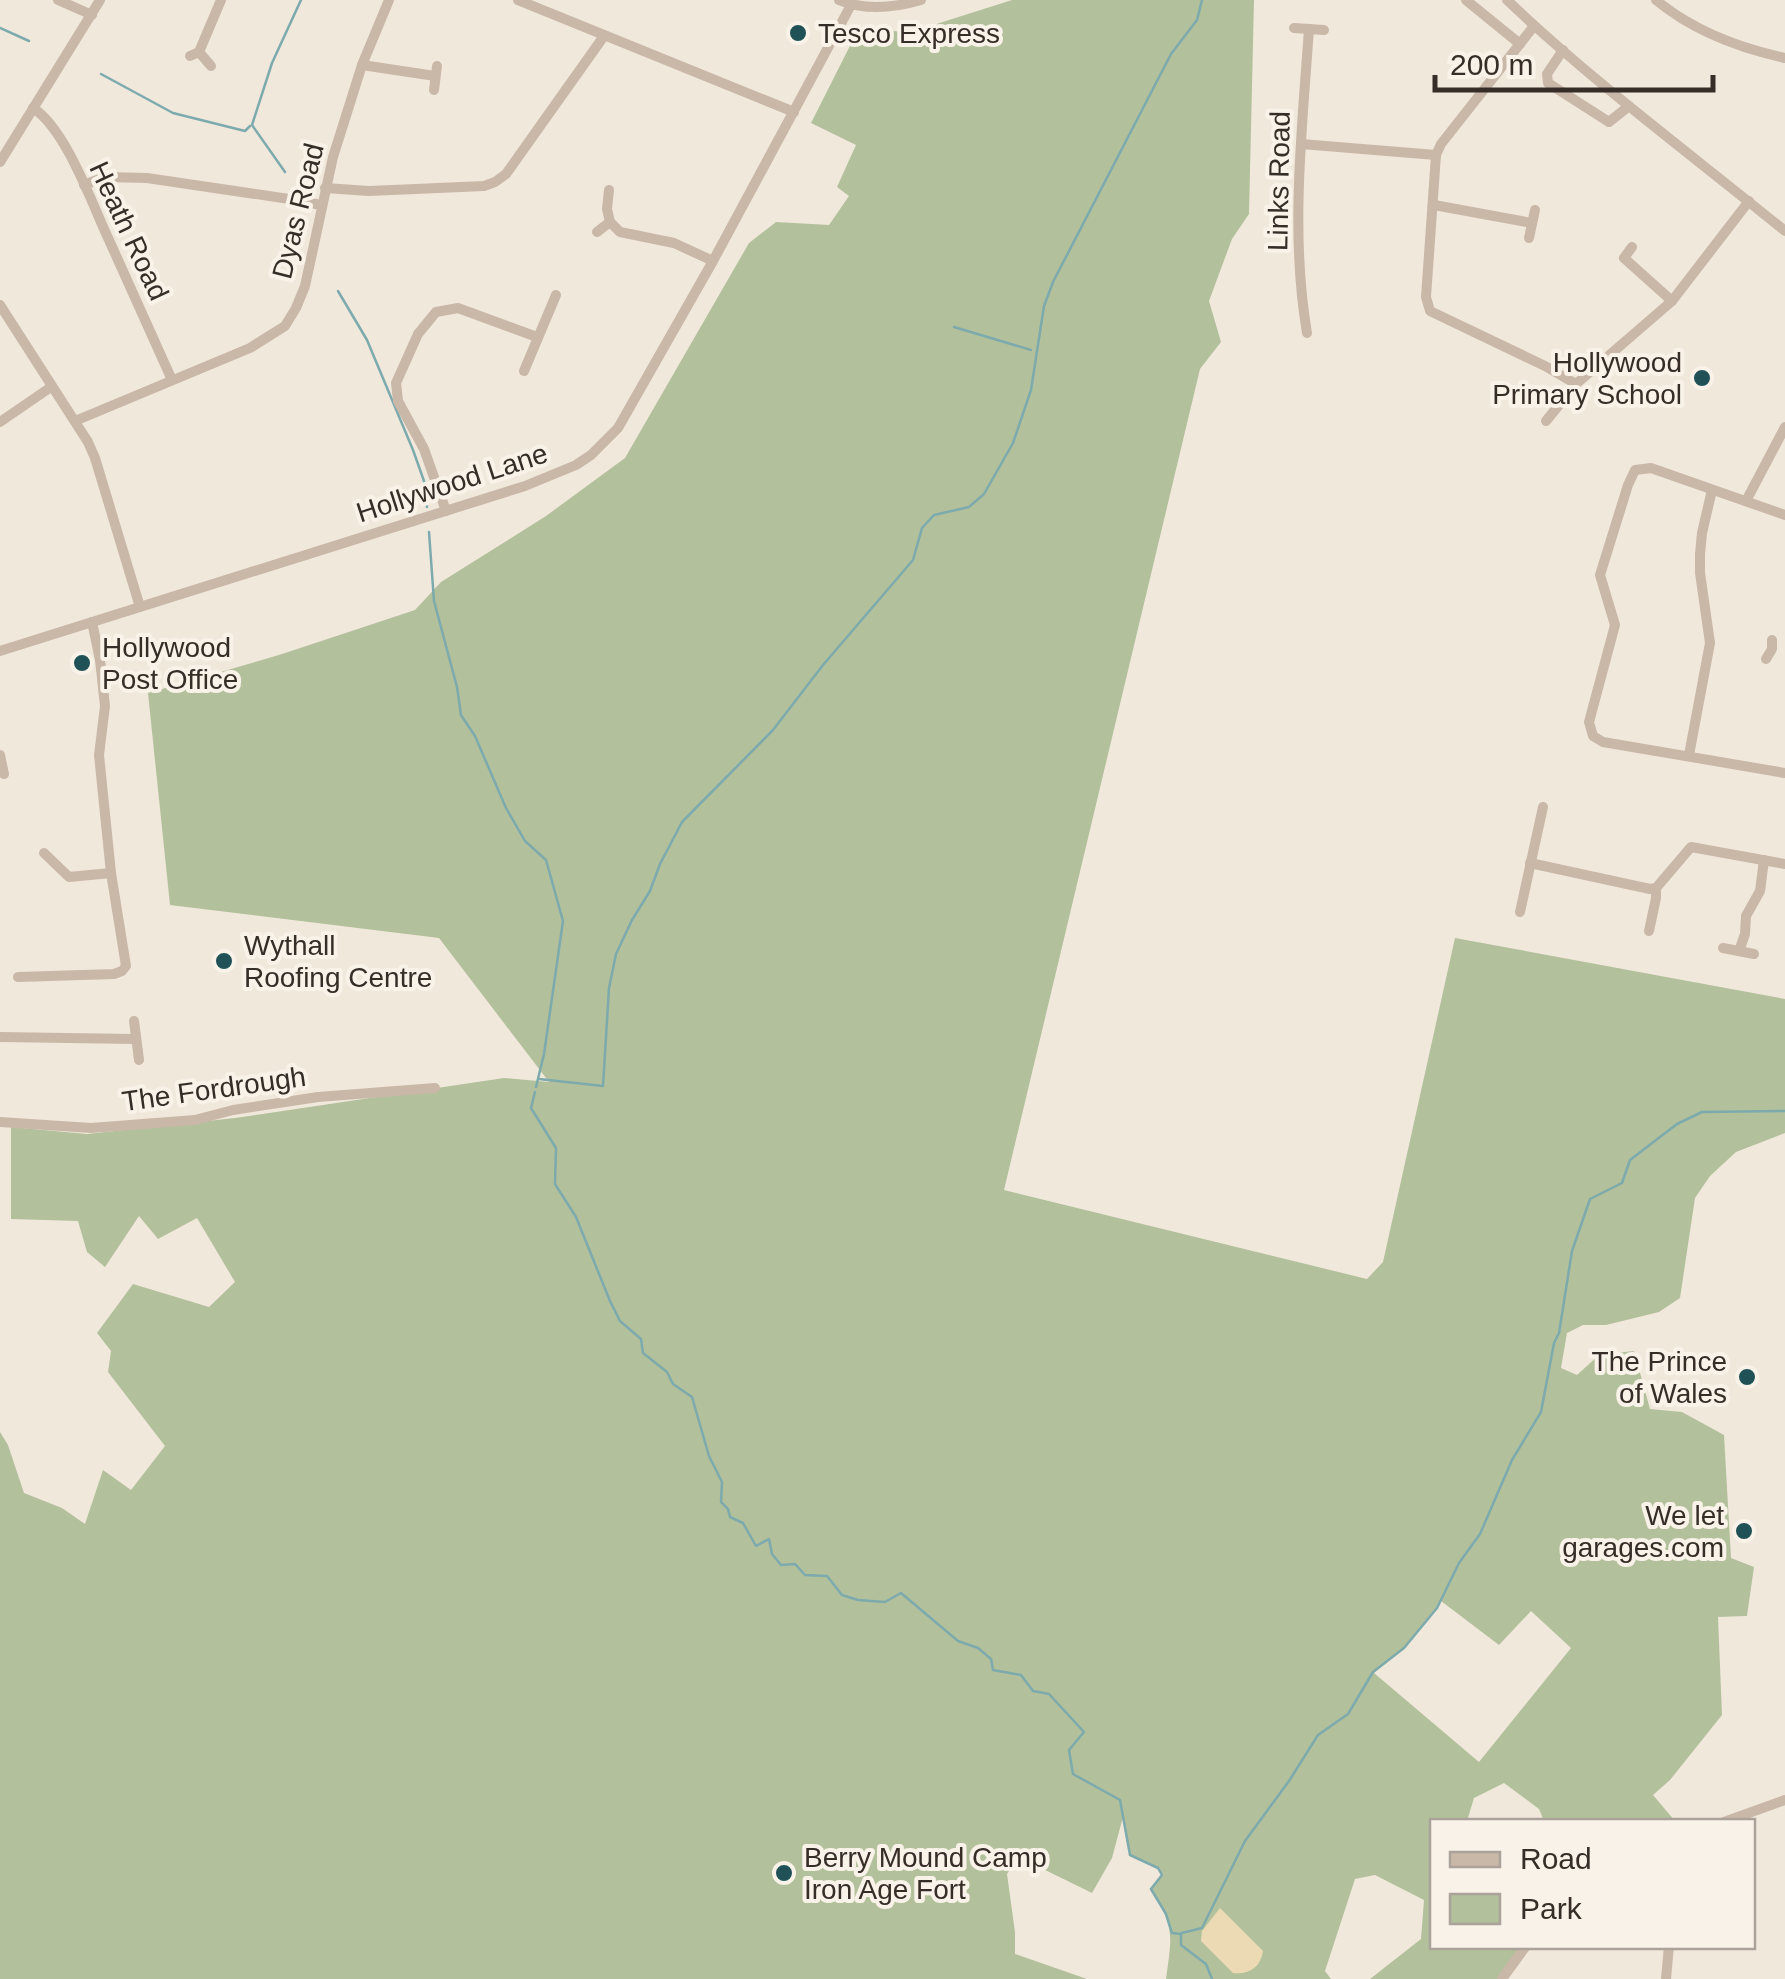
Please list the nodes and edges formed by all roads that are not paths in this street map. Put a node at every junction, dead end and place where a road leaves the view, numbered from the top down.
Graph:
1 (58, 0) edge
2 (100, 0) edge
3 (221, 0) edge
4 (389, 0) edge
5 (518, 0) edge
6 (839, 0) edge
7 (922, 0) edge
8 (1466, 0) edge
9 (1507, 0) edge
10 (1663, 2) edge
11 (852, 5) junction
12 (92, 15) junction
13 (1534, 26) junction
14 (1294, 28) dead end
15 (1309, 29) junction
16 (1324, 30) dead end
17 (604, 36) junction
18 (1520, 44) junction
19 (1563, 50) junction
20 (1785, 58) edge
21 (362, 65) junction
22 (211, 66) dead end
23 (434, 90) dead end
24 (1629, 106) junction
25 (34, 108) junction
26 (794, 112) junction
27 (1301, 144) junction
28 (1436, 155) junction
29 (0, 162) edge
30 (84, 185) junction
31 (325, 188) junction
32 (609, 190) dead end
33 (1749, 201) junction
34 (321, 205) junction
35 (1434, 205) junction
36 (1536, 210) dead end
37 (610, 222) junction
38 (1532, 223) junction
39 (1785, 231) edge
40 (597, 232) dead end
41 (1529, 238) dead end
42 (1632, 247) dead end
43 (714, 261) junction
44 (556, 295) dead end
45 (1672, 301) junction
46 (0, 305) edge
47 (1307, 333) dead end
48 (537, 338) junction
49 (524, 371) dead end
50 (172, 380) junction
51 (1576, 384) junction
52 (52, 386) junction
53 (1546, 420) dead end
54 (75, 421) junction
55 (0, 422) edge
56 (1785, 427) edge
57 (1712, 490) junction
58 (1746, 501) junction
59 (446, 512) junction
60 (1785, 516) edge
61 (140, 607) junction
62 (92, 622) junction
63 (1770, 650) dead end
64 (0, 651) edge
65 (1785, 652) edge
66 (14, 752) dead end
67 (0, 755) edge
68 (1689, 755) junction
69 (1785, 773) edge
70 (4, 774) dead end
71 (1542, 807) dead end
72 (44, 853) dead end
73 (1764, 860) junction
74 (1530, 863) junction
75 (1785, 864) edge
76 (110, 873) junction
77 (1656, 888) junction
78 (1520, 912) dead end
79 (1650, 931) dead end
80 (1724, 948) dead end
81 (1739, 952) junction
82 (1754, 954) dead end
83 (24, 980) dead end
84 (134, 1021) dead end
85 (0, 1036) edge
86 (136, 1040) junction
87 (139, 1060) dead end
88 (435, 1088) dead end
89 (0, 1122) edge
90 (1785, 1800) edge
91 (1732, 1819) edge
92 (1524, 1949) edge
93 (1669, 1949) edge
94 (1502, 1979) edge
95 (1666, 1979) edge

1 - 12 street
2 - 12 street
3 - 22 street
4 - 21 street, Dyas Road
5 - 17 street
6 - 11 street
7 - 11 street
8 - 18 street
9 - 13 street
10 - 20 street
11 - 26 street, Hollywood Lane
12 - 25 street
13 - 18 street
13 - 19 street
14 - 15 street
15 - 16 street
15 - 27 street, Links Road
17 - 26 street
17 - 31 street
18 - 28 street
19 - 24 street
19 - 24 street
21 - 23 street
21 - 31 street, Dyas Road
24 - 33 street
25 - 29 street
25 - 30 street, Heath Road
26 - 43 street, Hollywood Lane
27 - 28 street
27 - 47 street, Links Road
28 - 35 street
30 - 34 street
30 - 50 street, Heath Road
31 - 34 street, Dyas Road
32 - 37 street
33 - 39 street
33 - 45 street
34 - 50 street, Dyas Road
35 - 38 street
35 - 51 street
36 - 38 street
37 - 40 street
37 - 43 street
38 - 41 street
42 - 45 street
43 - 59 street, Hollywood Lane
44 - 48 street
45 - 51 street
46 - 52 street
48 - 49 street
48 - 59 street
50 - 54 street, Dyas Road
51 - 53 street
52 - 54 street
52 - 55 street
54 - 61 street
56 - 58 street
57 - 58 street
57 - 68 street
57 - 68 street
58 - 60 street
59 - 61 street, Hollywood Lane
61 - 62 street, Hollywood Lane
62 - 64 street, Hollywood Lane
62 - 76 street
63 - 65 street
66 - 67 street
67 - 70 street
68 - 69 street
71 - 74 street
72 - 76 street
73 - 75 street
73 - 77 street
73 - 81 street
74 - 77 street
74 - 78 street
76 - 83 street
77 - 79 street
80 - 81 street
81 - 82 street
84 - 86 street
85 - 86 street
86 - 87 street
88 - 89 street, The Fordrough
90 - 91 street
92 - 94 street
93 - 95 street

